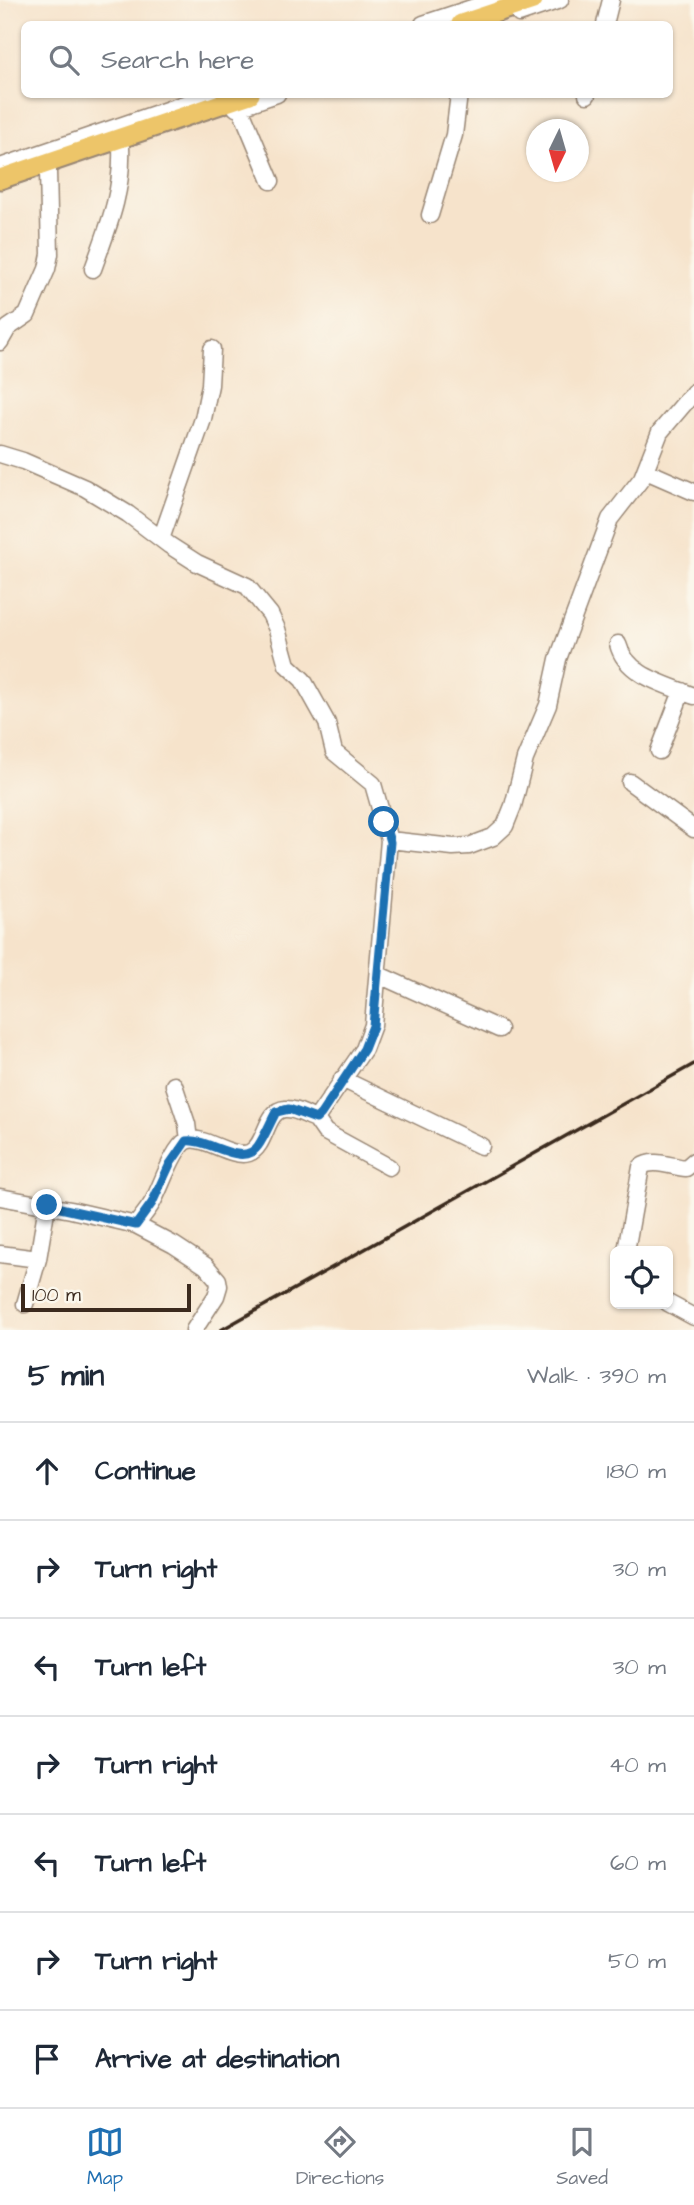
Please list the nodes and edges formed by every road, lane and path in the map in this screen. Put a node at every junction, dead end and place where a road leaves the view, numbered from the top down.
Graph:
1 (496, 0) edge
2 (533, 0) edge
3 (560, 0) edge
4 (611, 0) edge
5 (432, 21) edge
6 (470, 21) edge
7 (495, 21) edge
8 (607, 21) edge
9 (201, 98) edge
10 (459, 98) edge
11 (245, 101) edge
12 (121, 147) junction
13 (0, 167) edge
14 (48, 171) junction
15 (0, 179) edge
16 (271, 181) dead end
17 (0, 187) edge
18 (430, 215) dead end
19 (93, 269) dead end
20 (0, 342) edge
21 (212, 349) dead end
22 (694, 392) edge
23 (0, 454) edge
24 (646, 471) junction
25 (694, 492) edge
26 (161, 539) junction
27 (618, 643) dead end
28 (688, 693) edge
29 (659, 751) dead end
30 (630, 782) dead end
31 (694, 829) edge
32 (389, 840) junction
33 (379, 975) junction
34 (499, 1029) dead end
35 (342, 1079) junction
36 (174, 1085) dead end
37 (316, 1119) junction
38 (189, 1140) junction
39 (481, 1146) dead end
40 (694, 1161) edge
41 (389, 1167) dead end
42 (0, 1197) edge
43 (47, 1205) junction
44 (136, 1225) junction
45 (627, 1246) edge
46 (0, 1254) edge
47 (38, 1259) junction
48 (25, 1304) dead end
49 (673, 1306) edge
50 (694, 1318) edge
51 (194, 1330) edge

1 - 5 street
2 - 6 main road
3 - 7 street
4 - 8 street
9 - 13 street
10 - 18 street
11 - 12 street
11 - 15 main road
11 - 16 street
12 - 14 street
12 - 19 street
14 - 17 street
14 - 20 street
21 - 26 street
22 - 24 street
23 - 26 street
24 - 25 street
24 - 32 street
26 - 32 street
27 - 28 street
28 - 29 street
30 - 31 street
32 - 33 street
33 - 34 street
33 - 35 street
35 - 37 street
35 - 39 street
36 - 38 street
37 - 38 street
37 - 41 street
38 - 44 street
40 - 45 street
42 - 43 street
43 - 44 street
43 - 47 street
44 - 51 street
46 - 47 street
47 - 48 street
49 - 50 street

